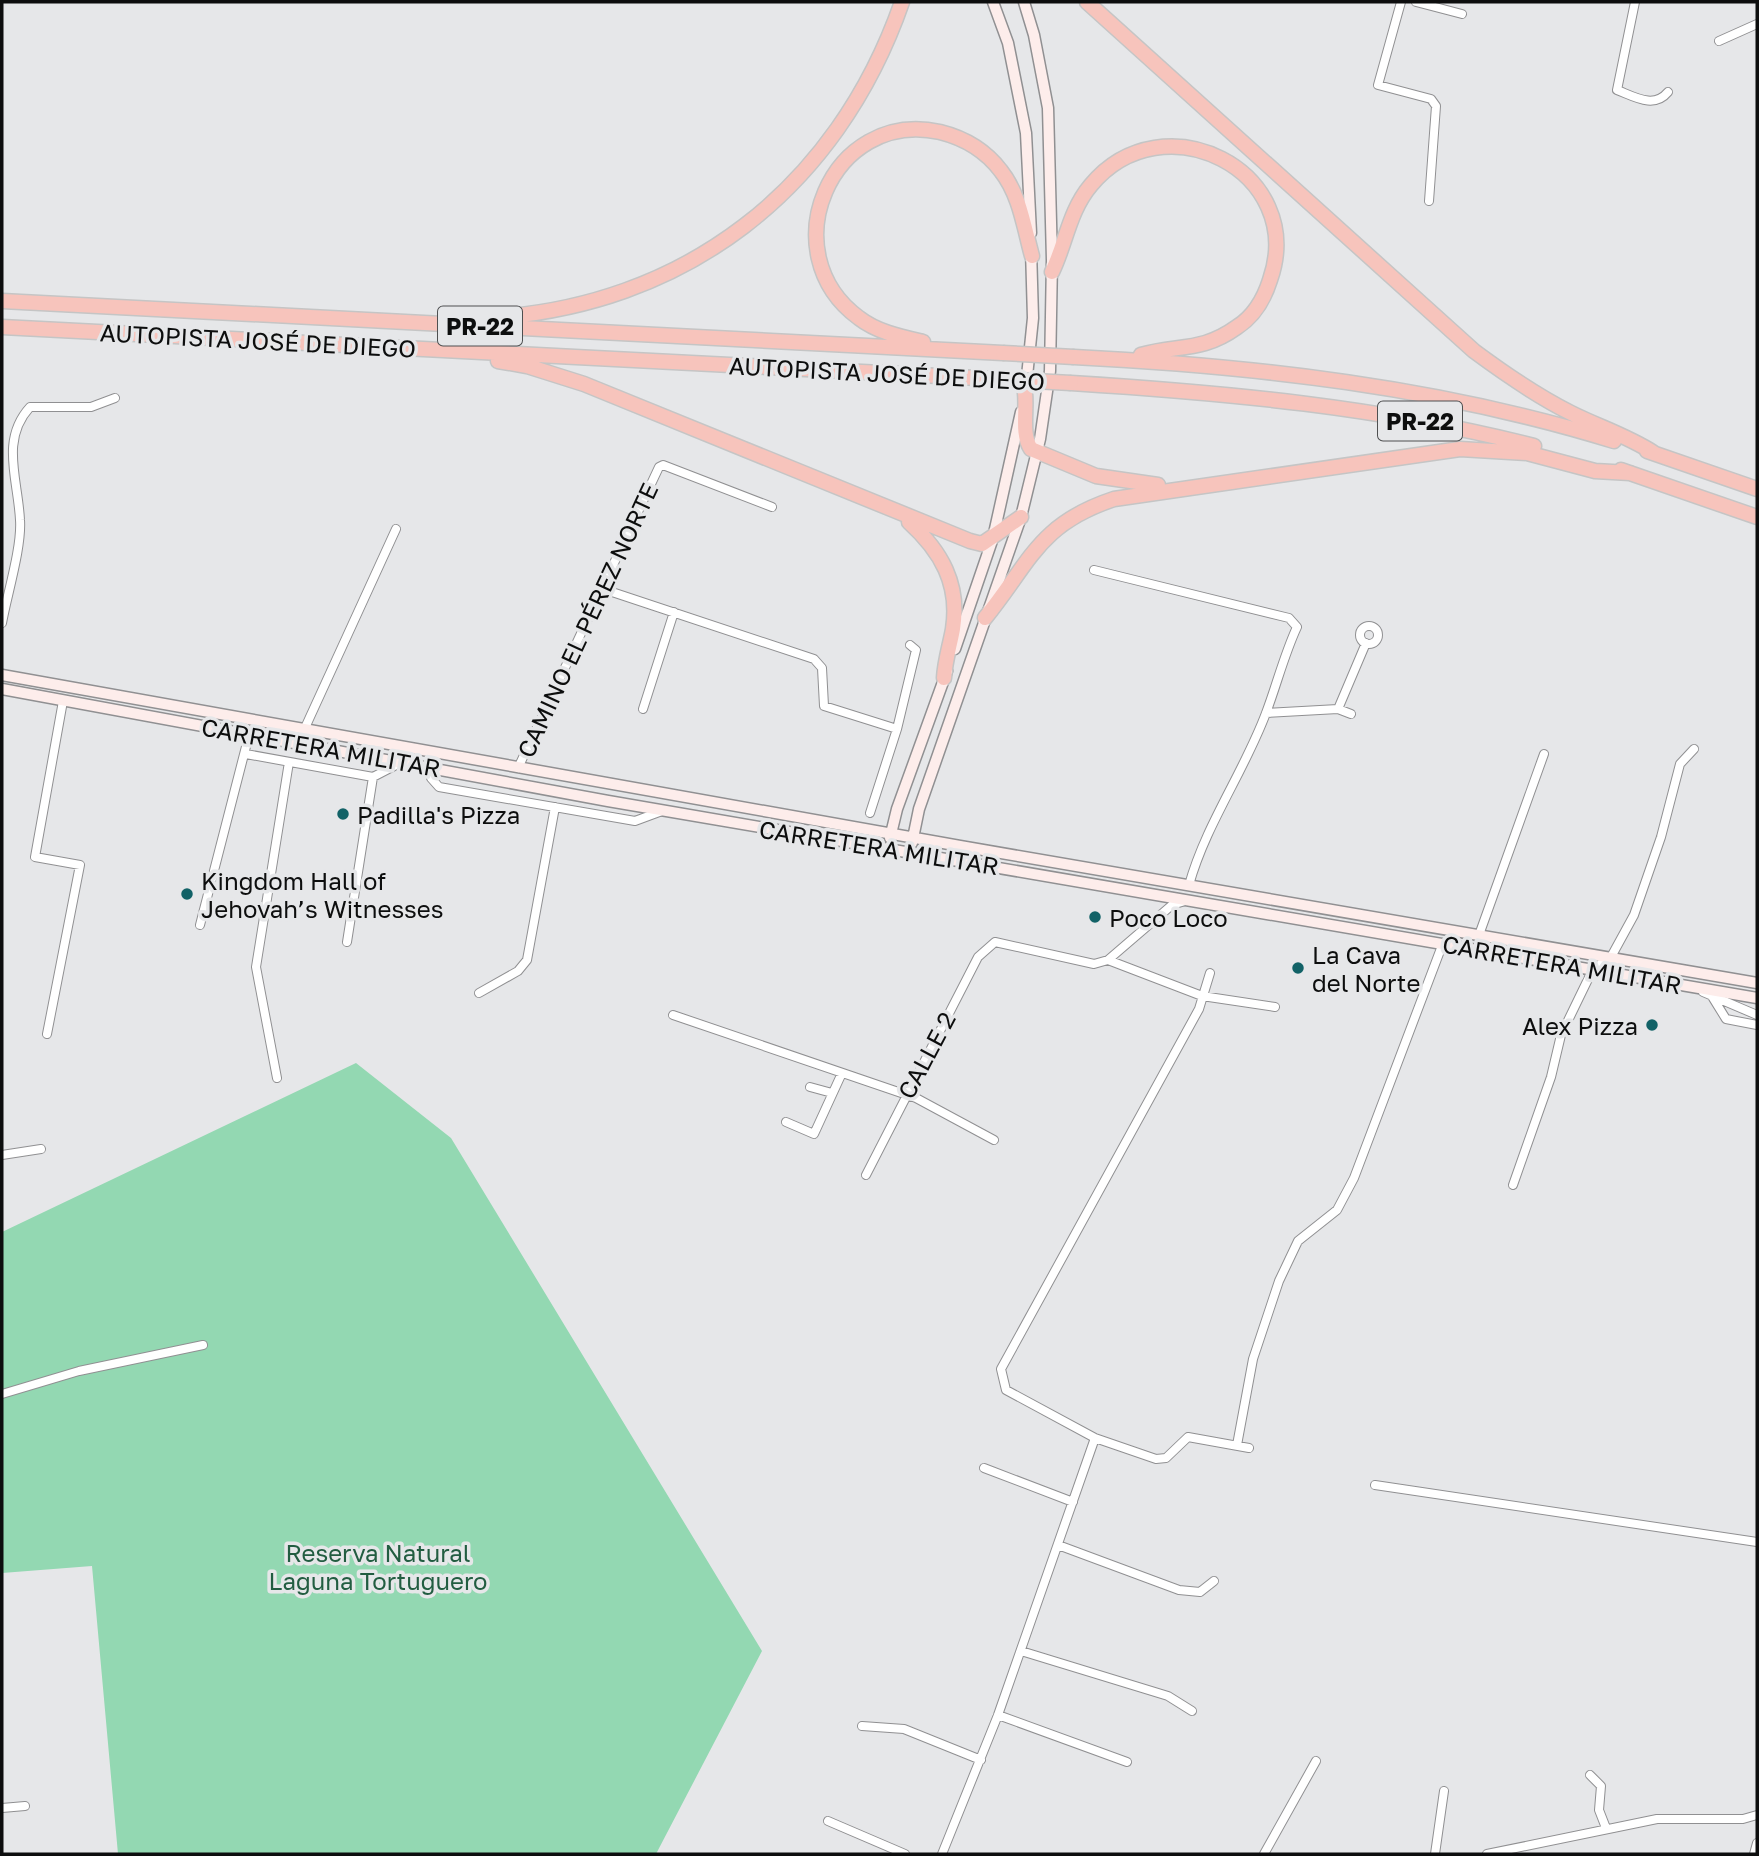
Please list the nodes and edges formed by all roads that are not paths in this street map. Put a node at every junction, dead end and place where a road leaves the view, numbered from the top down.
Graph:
1 (902, 2) edge
2 (993, 2) edge
3 (1024, 2) edge
4 (1087, 2) edge
5 (1401, 2) edge
6 (1416, 2) edge
7 (1635, 2) edge
8 (1462, 14) dead end
9 (1757, 24) edge
10 (1719, 41) dead end
11 (1668, 92) dead end
12 (1429, 201) dead end
13 (1032, 256) junction
14 (1052, 272) junction
15 (2, 301) edge
16 (450, 324) junction
17 (2, 327) edge
18 (459, 351) junction
19 (958, 351) junction
20 (1124, 359) junction
21 (1025, 393) junction
22 (114, 398) dead end
23 (1036, 452) junction
24 (1654, 453) junction
25 (1630, 473) junction
26 (1180, 488) junction
27 (1757, 489) edge
28 (772, 508) dead end
29 (903, 516) junction
30 (1021, 517) junction
31 (1757, 517) edge
32 (396, 529) dead end
33 (993, 538) junction
34 (1094, 570) dead end
35 (603, 589) junction
36 (674, 612) junction
37 (985, 618) junction
38 (2, 623) edge
39 (1366, 643) dead end
40 (910, 645) dead end
41 (2, 675) edge
42 (944, 678) junction
43 (2, 690) edge
44 (63, 701) junction
45 (643, 709) dead end
46 (1338, 709) junction
47 (1266, 713) junction
48 (1351, 714) dead end
49 (897, 729) junction
50 (304, 730) junction
51 (249, 735) junction
52 (1694, 749) dead end
53 (246, 754) junction
54 (1544, 754) dead end
55 (402, 761) junction
56 (289, 762) junction
57 (433, 766) junction
58 (518, 768) junction
59 (373, 776) junction
60 (555, 807) junction
61 (662, 811) junction
62 (870, 813) dead end
63 (891, 834) junction
64 (913, 838) junction
65 (887, 849) junction
66 (909, 853) junction
67 (1189, 885) junction
68 (1189, 899) junction
69 (200, 925) dead end
70 (1479, 935) junction
71 (347, 942) dead end
72 (1443, 943) junction
73 (1611, 957) junction
74 (1108, 960) junction
75 (1593, 969) junction
76 (1210, 974) dead end
77 (1757, 983) edge
78 (1691, 986) junction
79 (479, 993) dead end
80 (1202, 996) junction
81 (1712, 996) junction
82 (1757, 998) edge
83 (1275, 1007) dead end
84 (673, 1015) dead end
85 (1757, 1015) edge
86 (1757, 1025) edge
87 (47, 1034) dead end
88 (842, 1073) junction
89 (277, 1078) dead end
90 (810, 1087) dead end
91 (831, 1093) junction
92 (905, 1094) junction
93 (786, 1122) dead end
94 (994, 1140) dead end
95 (41, 1149) dead end
96 (2, 1155) edge
97 (866, 1175) dead end
98 (1513, 1185) dead end
99 (203, 1345) dead end
100 (2, 1394) edge
101 (1095, 1438) junction
102 (1237, 1445) junction
103 (1250, 1448) dead end
104 (984, 1468) dead end
105 (1376, 1485) dead end
106 (1073, 1502) junction
107 (1757, 1542) edge
108 (1058, 1545) junction
109 (1214, 1581) dead end
110 (1021, 1651) junction
111 (1192, 1711) dead end
112 (998, 1715) junction
113 (862, 1726) dead end
114 (981, 1760) junction
115 (1316, 1761) dead end
116 (1127, 1762) dead end
117 (1590, 1775) dead end
118 (1444, 1791) dead end
119 (26, 1806) dead end
120 (2, 1808) edge
121 (1757, 1815) edge
122 (828, 1821) dead end
123 (1606, 1828) junction
124 (1757, 1843) edge
125 (1537, 1846) junction
126 (905, 1854) edge
127 (942, 1854) edge
128 (1264, 1854) edge
129 (1436, 1854) edge
130 (1487, 1854) edge
131 (1542, 1854) edge
132 (1754, 1854) edge

1 - 16 highway
2 - 13 main road
3 - 14 main road
4 - 24 highway
5 - 12 street
6 - 8 street
7 - 11 street
9 - 10 street
13 - 19 highway
13 - 21 main road
14 - 20 highway
14 - 23 main road
15 - 16 highway, AUTOPISTA JOSÉ DE DIEGO / PR-22
16 - 19 highway, AUTOPISTA JOSÉ DE DIEGO / PR-22
17 - 18 highway, AUTOPISTA JOSÉ DE DIEGO / PR-22
18 - 25 highway, AUTOPISTA JOSÉ DE DIEGO / PR-22, bridge
18 - 29 highway
19 - 20 highway, AUTOPISTA JOSÉ DE DIEGO / PR-22, bridge
20 - 24 highway, AUTOPISTA JOSÉ DE DIEGO / PR-22
21 - 23 highway
21 - 33 main road
22 - 38 street
23 - 26 highway
23 - 30 main road
24 - 27 highway, AUTOPISTA JOSÉ DE DIEGO / PR-22
25 - 26 highway
25 - 31 highway, AUTOPISTA JOSÉ DE DIEGO / PR-22
26 - 37 highway
28 - 35 street, CAMINO EL PÉREZ NORTE
29 - 33 highway
29 - 42 highway
30 - 33 highway
30 - 37 main road
32 - 50 street
33 - 42 main road
34 - 47 street
35 - 36 street
35 - 58 street, CAMINO EL PÉREZ NORTE
36 - 45 street
36 - 49 street
37 - 64 main road
39 - 46 street
40 - 49 street
41 - 50 main road, CARRETERA MILITAR
42 - 63 main road
43 - 44 main road, CARRETERA MILITAR
44 - 51 main road, CARRETERA MILITAR
44 - 87 street
46 - 47 street
46 - 48 street
47 - 67 street
49 - 62 street
50 - 58 main road, CARRETERA MILITAR
51 - 53 street
51 - 55 main road, CARRETERA MILITAR
52 - 73 street
53 - 56 street
53 - 69 street
54 - 70 street
55 - 57 main road, CARRETERA MILITAR
55 - 59 street
56 - 59 street
56 - 89 street
57 - 60 street
57 - 61 main road, CARRETERA MILITAR
58 - 63 main road, CARRETERA MILITAR
59 - 71 street
60 - 61 street
60 - 79 street
61 - 65 main road, CARRETERA MILITAR
63 - 64 main road, CARRETERA MILITAR
63 - 65 main road
64 - 66 main road
64 - 67 main road, CARRETERA MILITAR
65 - 66 main road, CARRETERA MILITAR
66 - 68 main road, CARRETERA MILITAR
67 - 70 main road, CARRETERA MILITAR
68 - 72 main road, CARRETERA MILITAR
68 - 74 street
70 - 73 main road, CARRETERA MILITAR
72 - 75 main road, CARRETERA MILITAR
72 - 102 street
73 - 75 street
73 - 77 main road, CARRETERA MILITAR
74 - 80 street
74 - 92 street, CALLE 2
75 - 78 main road, CARRETERA MILITAR
75 - 98 street
76 - 80 street
78 - 81 street
78 - 82 main road, CARRETERA MILITAR
80 - 83 street
80 - 101 street
81 - 85 street
81 - 86 street
84 - 88 street
88 - 91 street
88 - 92 street
90 - 91 street
91 - 93 street
92 - 94 street
92 - 97 street, CALLE 2
95 - 96 street
99 - 100 street
101 - 102 street
101 - 106 street
102 - 103 street
104 - 106 street
105 - 107 street
106 - 108 street
108 - 109 street
108 - 110 street
110 - 111 street
110 - 112 street
112 - 114 street
112 - 116 street
113 - 114 street
114 - 127 street
115 - 128 street
117 - 123 street
118 - 129 street
119 - 120 street
121 - 123 street
122 - 126 street
123 - 125 street
124 - 132 street
125 - 130 street
125 - 131 street

